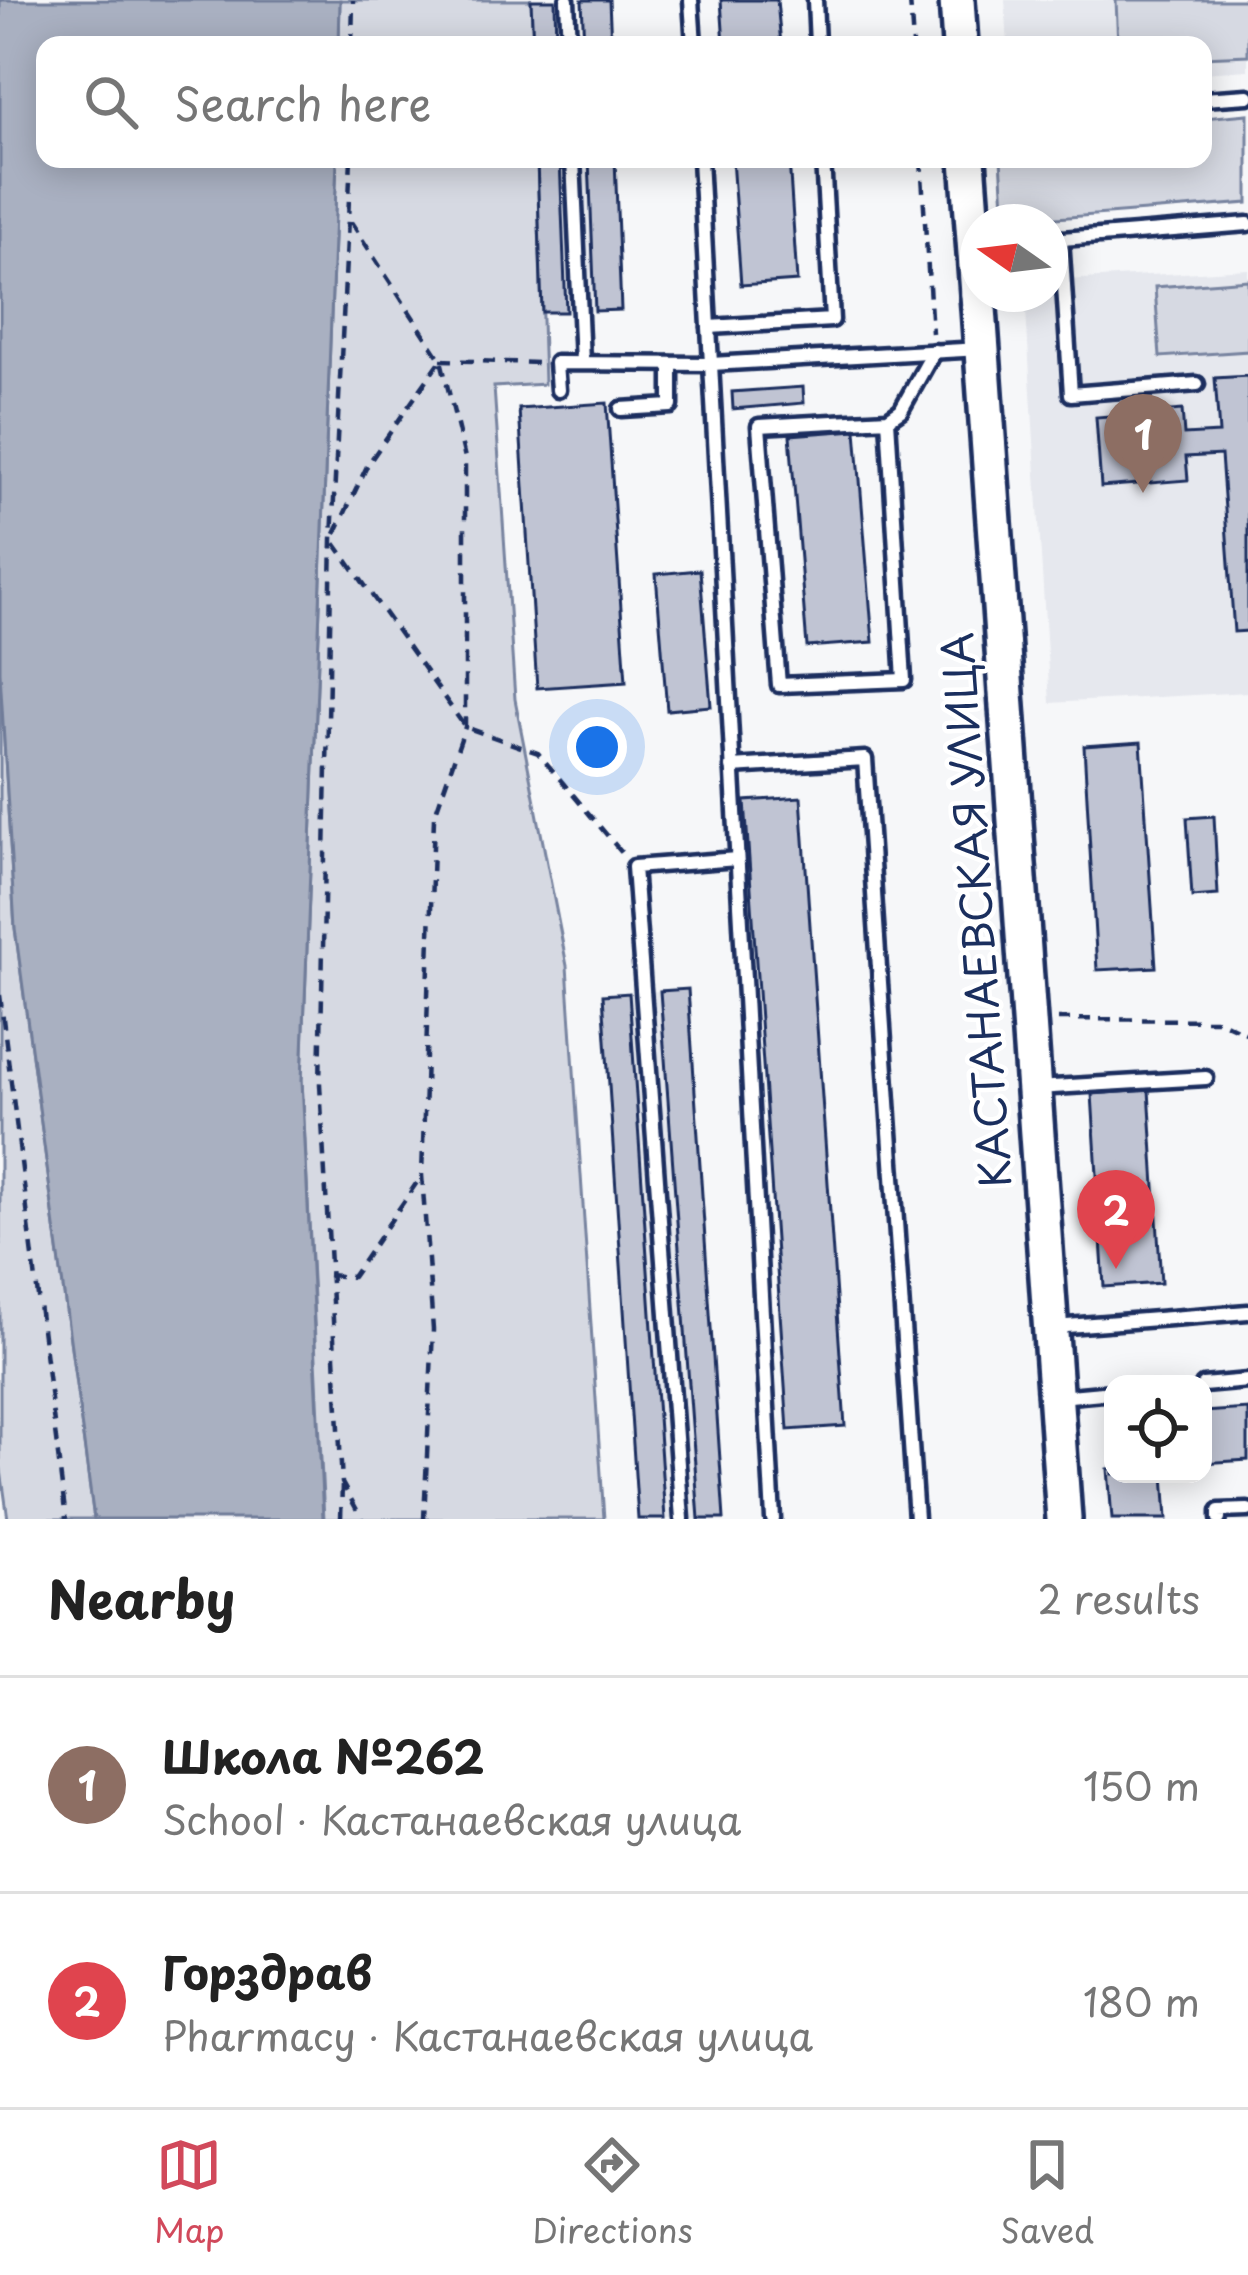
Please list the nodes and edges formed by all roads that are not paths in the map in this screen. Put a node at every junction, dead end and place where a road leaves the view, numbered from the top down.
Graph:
1 (567, 0) edge
2 (691, 0) edge
3 (815, 0) edge
4 (957, 0) edge
5 (568, 36) edge
6 (693, 36) edge
7 (817, 36) edge
8 (959, 36) edge
9 (1248, 96) edge
10 (1212, 98) edge
11 (573, 168) edge
12 (700, 168) edge
13 (824, 168) edge
14 (969, 168) edge
15 (971, 204) edge
16 (1248, 224) edge
17 (1068, 238) edge
18 (979, 312) edge
19 (1063, 312) edge
20 (709, 327) junction
21 (982, 349) junction
22 (934, 351) junction
23 (582, 362) junction
24 (670, 364) junction
25 (710, 364) junction
26 (1197, 384) dead end
27 (558, 390) dead end
28 (621, 409) dead end
29 (888, 419) junction
30 (732, 767) junction
31 (737, 859) junction
32 (1206, 1078) dead end
33 (1035, 1088) junction
34 (1248, 1312) edge
35 (1053, 1327) junction
36 (1248, 1381) edge
37 (1212, 1383) edge
38 (1104, 1393) edge
39 (1058, 1396) junction
40 (1248, 1510) edge
41 (682, 1519) edge
42 (772, 1519) edge
43 (916, 1519) edge
44 (1064, 1519) edge
45 (1219, 1519) edge

1 - 5 lane
2 - 6 lane
3 - 7 lane
4 - 8 street
9 - 10 lane
11 - 23 lane
12 - 20 lane
13 - 20 lane
14 - 15 street, КАСТАНАЕВСКАЯ УЛИЦА
16 - 17 lane
18 - 21 street, КАСТАНАЕВСКАЯ УЛИЦА
19 - 26 lane
20 - 25 lane
21 - 22 lane
21 - 33 street, КАСТАНАЕВСКАЯ УЛИЦА
22 - 25 lane
22 - 29 lane
23 - 24 lane
23 - 27 lane
24 - 25 lane
24 - 28 lane
25 - 30 lane
29 - 29 lane
30 - 31 lane
30 - 43 lane
31 - 41 lane
31 - 42 lane
32 - 33 lane
33 - 35 street, КАСТАНАЕВСКАЯ УЛИЦА
34 - 35 lane
35 - 39 street, КАСТАНАЕВСКАЯ УЛИЦА
36 - 37 lane
38 - 39 lane
39 - 44 street, КАСТАНАЕВСКАЯ УЛИЦА
40 - 45 lane

